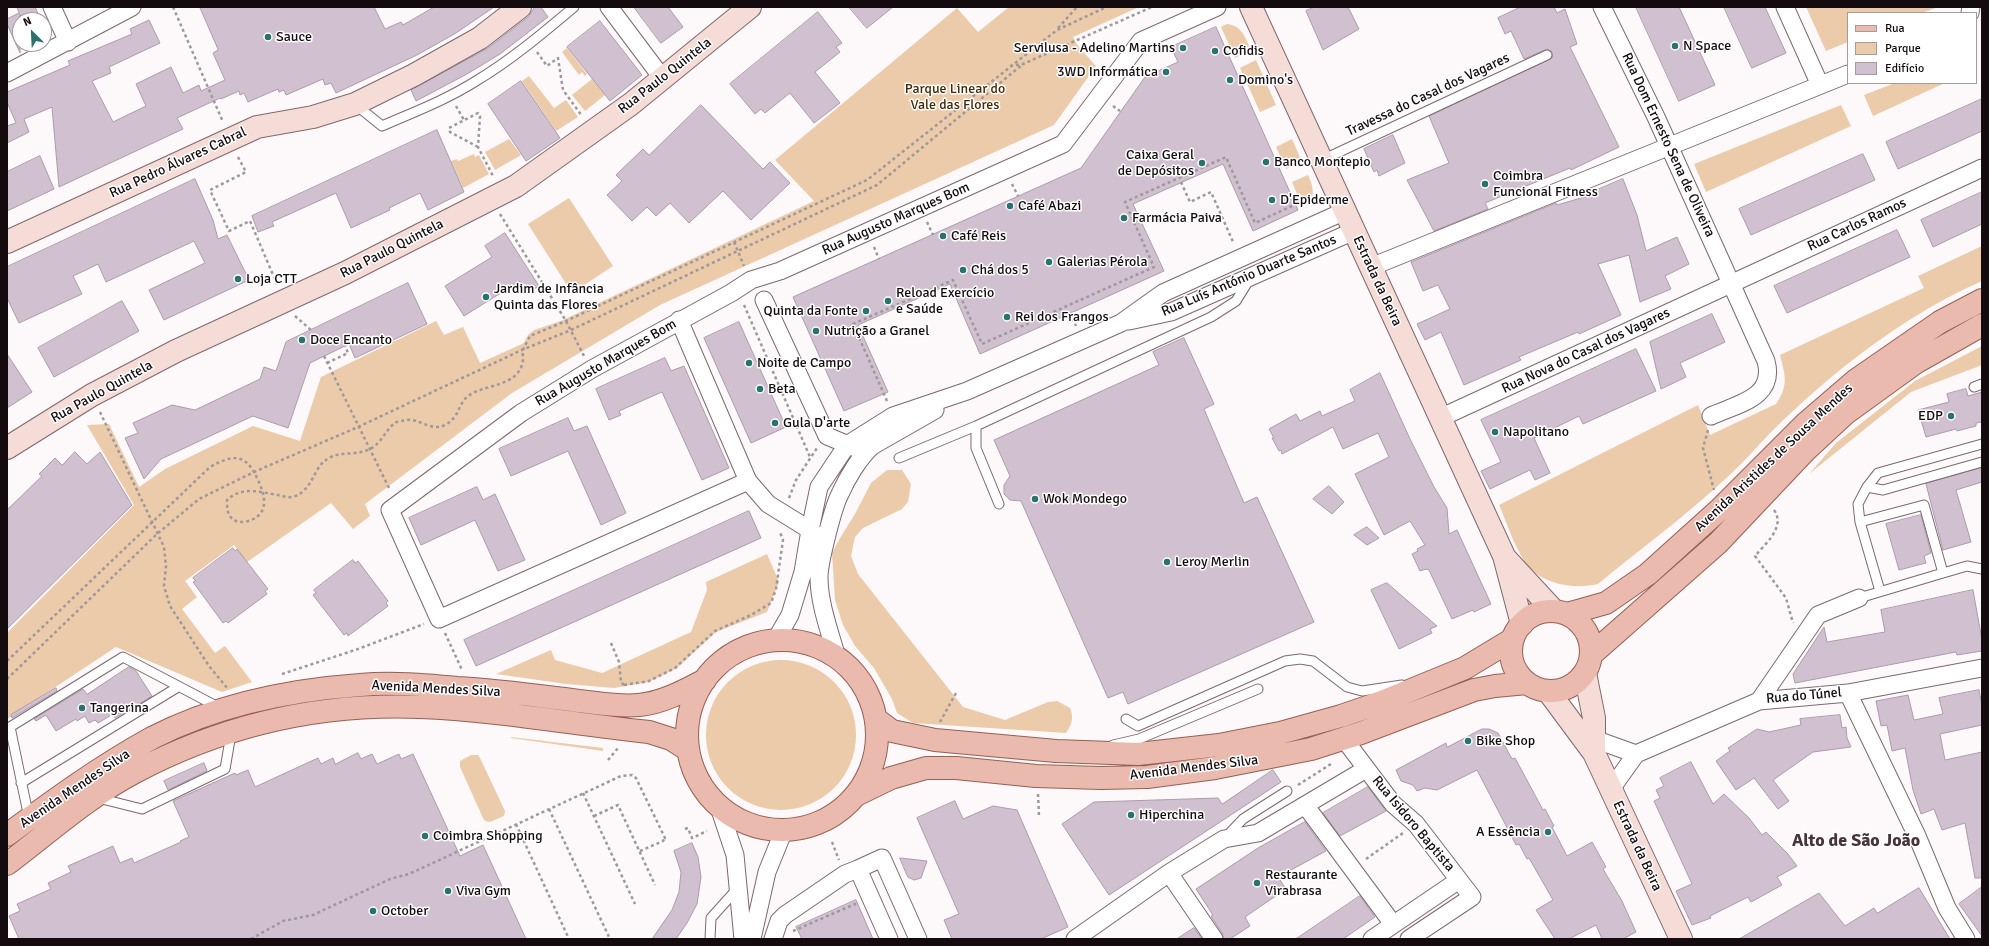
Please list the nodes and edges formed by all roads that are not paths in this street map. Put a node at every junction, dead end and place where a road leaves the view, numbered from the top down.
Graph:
1 (52, 7) edge
2 (132, 7) edge
3 (520, 7) edge
4 (574, 7) edge
5 (609, 7) edge
6 (750, 7) edge
7 (1217, 7) edge
8 (1251, 7) edge
9 (1602, 7) edge
10 (1785, 7) edge
11 (68, 42) junction
12 (1547, 55) dead end
13 (7, 73) edge
14 (1847, 74) edge
15 (663, 78) junction
16 (1820, 85) junction
17 (355, 104) junction
18 (1669, 145) junction
19 (1322, 160) junction
20 (1982, 168) edge
21 (1345, 211) junction
22 (1354, 231) junction
23 (7, 242) edge
24 (1370, 267) junction
25 (780, 271) junction
26 (1251, 276) junction
27 (1732, 283) junction
28 (731, 293) junction
29 (764, 300) junction
30 (1982, 300) edge
31 (680, 320) junction
32 (1121, 323) junction
33 (1982, 324) edge
34 (967, 391) junction
35 (1711, 416) road end
36 (1440, 418) junction
37 (976, 426) junction
38 (1982, 444) edge
39 (847, 445) junction
40 (7, 448) edge
41 (866, 452) junction
42 (899, 458) dead end
43 (1982, 462) edge
44 (748, 481) junction
45 (1867, 487) junction
46 (999, 504) dead end
47 (1860, 522) junction
48 (810, 530) junction
49 (825, 544) junction
50 (1504, 556) junction
51 (1982, 569) edge
52 (1943, 573) junction
53 (1880, 591) junction
54 (1859, 598) joint
55 (1561, 612) junction
56 (1517, 631) junction
57 (775, 641) junction
58 (837, 658) junction
59 (1588, 663) junction
60 (1982, 668) edge
61 (704, 680) junction
62 (1437, 681) junction
63 (1527, 683) junction
64 (178, 687) junction
65 (1258, 689) dead end
66 (1548, 691) junction
67 (1848, 693) junction
68 (227, 700) junction
69 (1759, 701) junction
70 (876, 719) junction
71 (1126, 719) dead end
72 (231, 730) junction
73 (1344, 739) junction
74 (1594, 746) junction
75 (688, 750) junction
76 (1083, 752) junction
77 (1636, 754) junction
78 (1366, 769) junction
79 (21, 783) junction
80 (1611, 789) junction
81 (1287, 791) dead end
82 (856, 795) junction
83 (95, 797) junction
84 (1305, 805) junction
85 (719, 807) junction
86 (29, 818) junction
87 (784, 830) junction
88 (7, 835) edge
89 (1224, 839) junction
90 (7, 864) edge
91 (850, 867) junction
92 (1169, 873) junction
93 (1459, 880) junction
94 (739, 886) junction
95 (1394, 924) junction
96 (710, 939) edge
97 (743, 939) edge
98 (752, 939) edge
99 (774, 939) edge
100 (888, 939) edge
101 (918, 939) edge
102 (1075, 939) edge
103 (1214, 939) edge
104 (1372, 939) edge
105 (1409, 939) edge
106 (1681, 939) edge
107 (1966, 939) edge

1 - 11 street
2 - 11 street
3 - 17 street, Rua Pedro Álvares Cabral
4 - 17 lane
5 - 15 street
6 - 15 street, Rua Paulo Quintela
7 - 25 street, Rua Augusto Marques Bom
8 - 19 street, Estrada da Beira
9 - 18 street, Rua Dom Ernesto Sena de Oliveira
10 - 16 street
11 - 13 street
12 - 19 lane, Travessa do Casal dos Vagares
14 - 16 street
15 - 40 street, Rua Paulo Quintela
16 - 18 street
17 - 23 street, Rua Pedro Álvares Cabral
18 - 24 street
18 - 27 street, Rua Dom Ernesto Sena de Oliveira
19 - 21 street, Estrada da Beira
20 - 27 street, Rua Carlos Ramos
21 - 22 street, Estrada da Beira
21 - 32 street, Rua Luís António Duarte Santos
22 - 24 street, Estrada da Beira
22 - 26 street, Rua Luís António Duarte Santos
24 - 36 street, Estrada da Beira
25 - 28 street, Rua Augusto Marques Bom
25 - 29 street
26 - 32 street, Rua Luís António Duarte Santos
26 - 37 lane
27 - 35 street, Rua Dom Ernesto Sena de Oliveira
27 - 36 street, Rua Nova do Casal dos Vagares
28 - 29 street
28 - 31 street, Rua Augusto Marques Bom
29 - 39 street
30 - 55 main road, Avenida Aristides de Sousa Mendes
31 - 44 street
31 - 44 street, Rua Augusto Marques Bom
32 - 34 street, Rua Luís António Duarte Santos
33 - 59 main road, Avenida Aristides de Sousa Mendes
34 - 39 street, Rua Luís António Duarte Santos
34 - 41 street, Rua Luís António Duarte Santos
36 - 50 street, Estrada da Beira
37 - 42 lane
37 - 46 lane
38 - 45 lane
39 - 41 street
39 - 48 street, Rua Luís António Duarte Santos
41 - 49 street, Rua Luís António Duarte Santos
43 - 45 lane
44 - 48 street
45 - 47 lane
47 - 52 lane
47 - 53 lane
48 - 49 street
48 - 57 street, Rua Luís António Duarte Santos
49 - 58 street, Rua Luís António Duarte Santos
50 - 55 street, Estrada da Beira
50 - 56 street, Estrada da Beira
51 - 52 lane
52 - 53 lane
53 - 54 lane
54 - 69 street
55 - 56 main road
55 - 59 main road, Estrada da Beira
56 - 62 main road, Avenida Mendes Silva
56 - 63 main road, Estrada da Beira
57 - 58 main road
57 - 61 main road
58 - 70 main road
59 - 66 main road, Estrada da Beira
59 - 74 street
60 - 67 street, Rua do Túnel
61 - 68 main road, Avenida Mendes Silva
61 - 75 main road
62 - 71 lane
62 - 76 main road, Avenida Mendes Silva
63 - 66 main road, Estrada da Beira
63 - 73 main road, Avenida Mendes Silva
64 - 68 lane
64 - 79 lane
64 - 79 lane
65 - 76 lane
66 - 74 street
67 - 69 street, Rua do Túnel
67 - 107 street
68 - 86 main road, Avenida Mendes Silva
69 - 77 street, Rua do Túnel
70 - 76 main road, Avenida Mendes Silva
70 - 82 main road
72 - 75 main road, Avenida Mendes Silva
72 - 83 main road, Avenida Mendes Silva
72 - 83 lane
73 - 78 street, Rua Isidoro Baptista
73 - 82 main road, Avenida Mendes Silva
74 - 77 street
74 - 80 street, Estrada da Beira
75 - 85 main road
77 - 80 street
78 - 84 street
78 - 93 street, Rua Isidoro Baptista
79 - 86 lane
80 - 106 street, Estrada da Beira
81 - 89 lane
82 - 87 main road
83 - 90 main road, Avenida Mendes Silva
84 - 89 street
84 - 95 street
85 - 87 main road
85 - 94 street
86 - 88 main road, Avenida Mendes Silva
87 - 98 street
89 - 92 street
91 - 99 street
91 - 100 street
91 - 101 street
92 - 102 street
92 - 103 street
93 - 95 street, Rua Isidoro Baptista
93 - 105 street, Rua Isidoro Baptista
94 - 96 lane
94 - 97 street
95 - 104 street, Rua Isidoro Baptista

